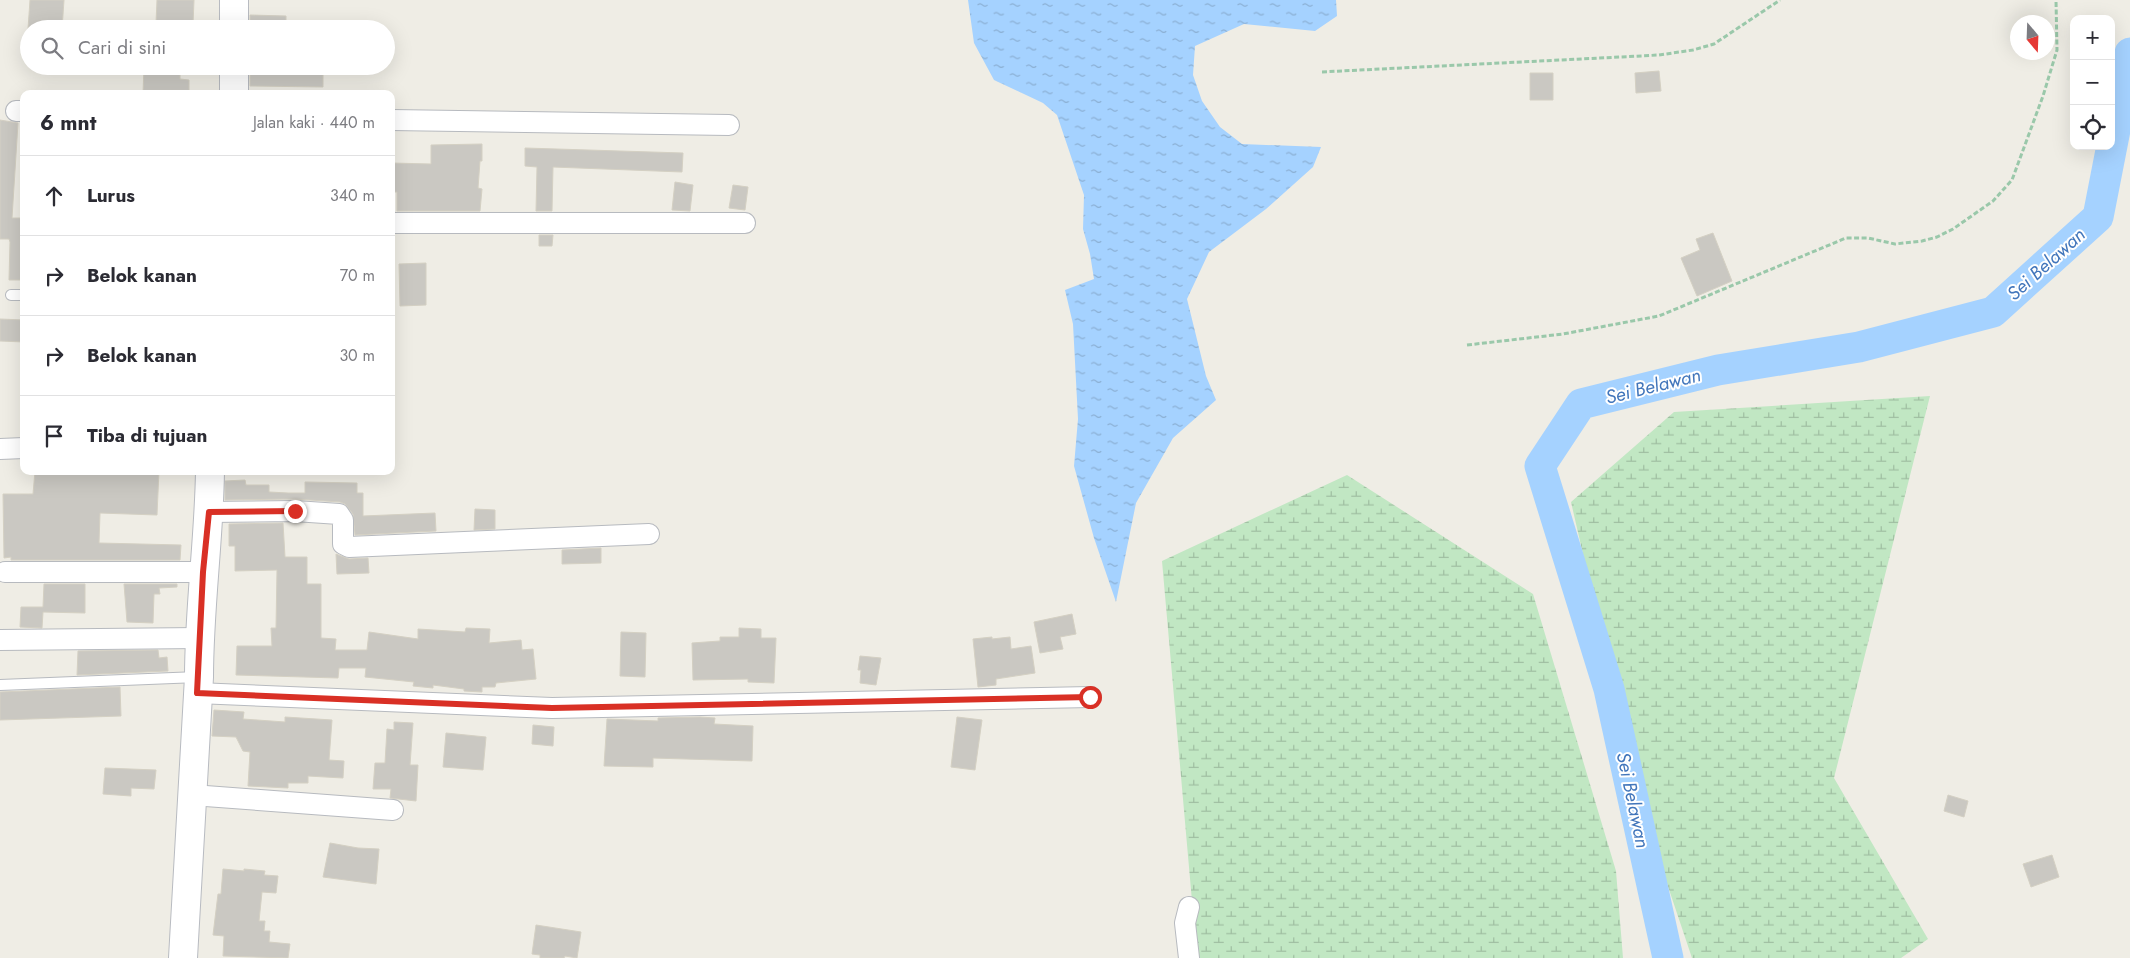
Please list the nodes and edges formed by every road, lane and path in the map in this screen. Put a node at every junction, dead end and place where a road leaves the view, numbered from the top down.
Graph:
1 (234, 0) edge
2 (1780, 0) edge
3 (2056, 0) edge
4 (234, 20) edge
5 (1322, 72) dead end
6 (234, 75) edge
7 (234, 90) edge
8 (395, 120) edge
9 (729, 125) dead end
10 (395, 223) edge
11 (745, 223) dead end
12 (11, 295) dead end
13 (20, 295) edge
14 (1466, 345) dead end
15 (0, 448) edge
16 (20, 448) edge
17 (210, 475) edge
18 (209, 512) junction
19 (649, 534) dead end
20 (5, 572) dead end
21 (203, 572) junction
22 (199, 638) junction
23 (0, 640) edge
24 (0, 685) edge
25 (198, 685) junction
26 (1090, 697) dead end
27 (192, 794) junction
28 (393, 810) dead end
29 (1189, 906) dead end
30 (183, 958) edge
31 (1189, 958) edge

1 - 4 street
2 - 5 path
3 - 14 path
6 - 7 street
8 - 9 street
10 - 11 street
12 - 13 lane
15 - 16 street
17 - 18 street
18 - 19 street
18 - 21 street
20 - 21 street
21 - 22 street
22 - 23 street
22 - 25 street
24 - 25 lane
25 - 26 street
25 - 27 street
27 - 28 street
27 - 30 street
29 - 31 street

